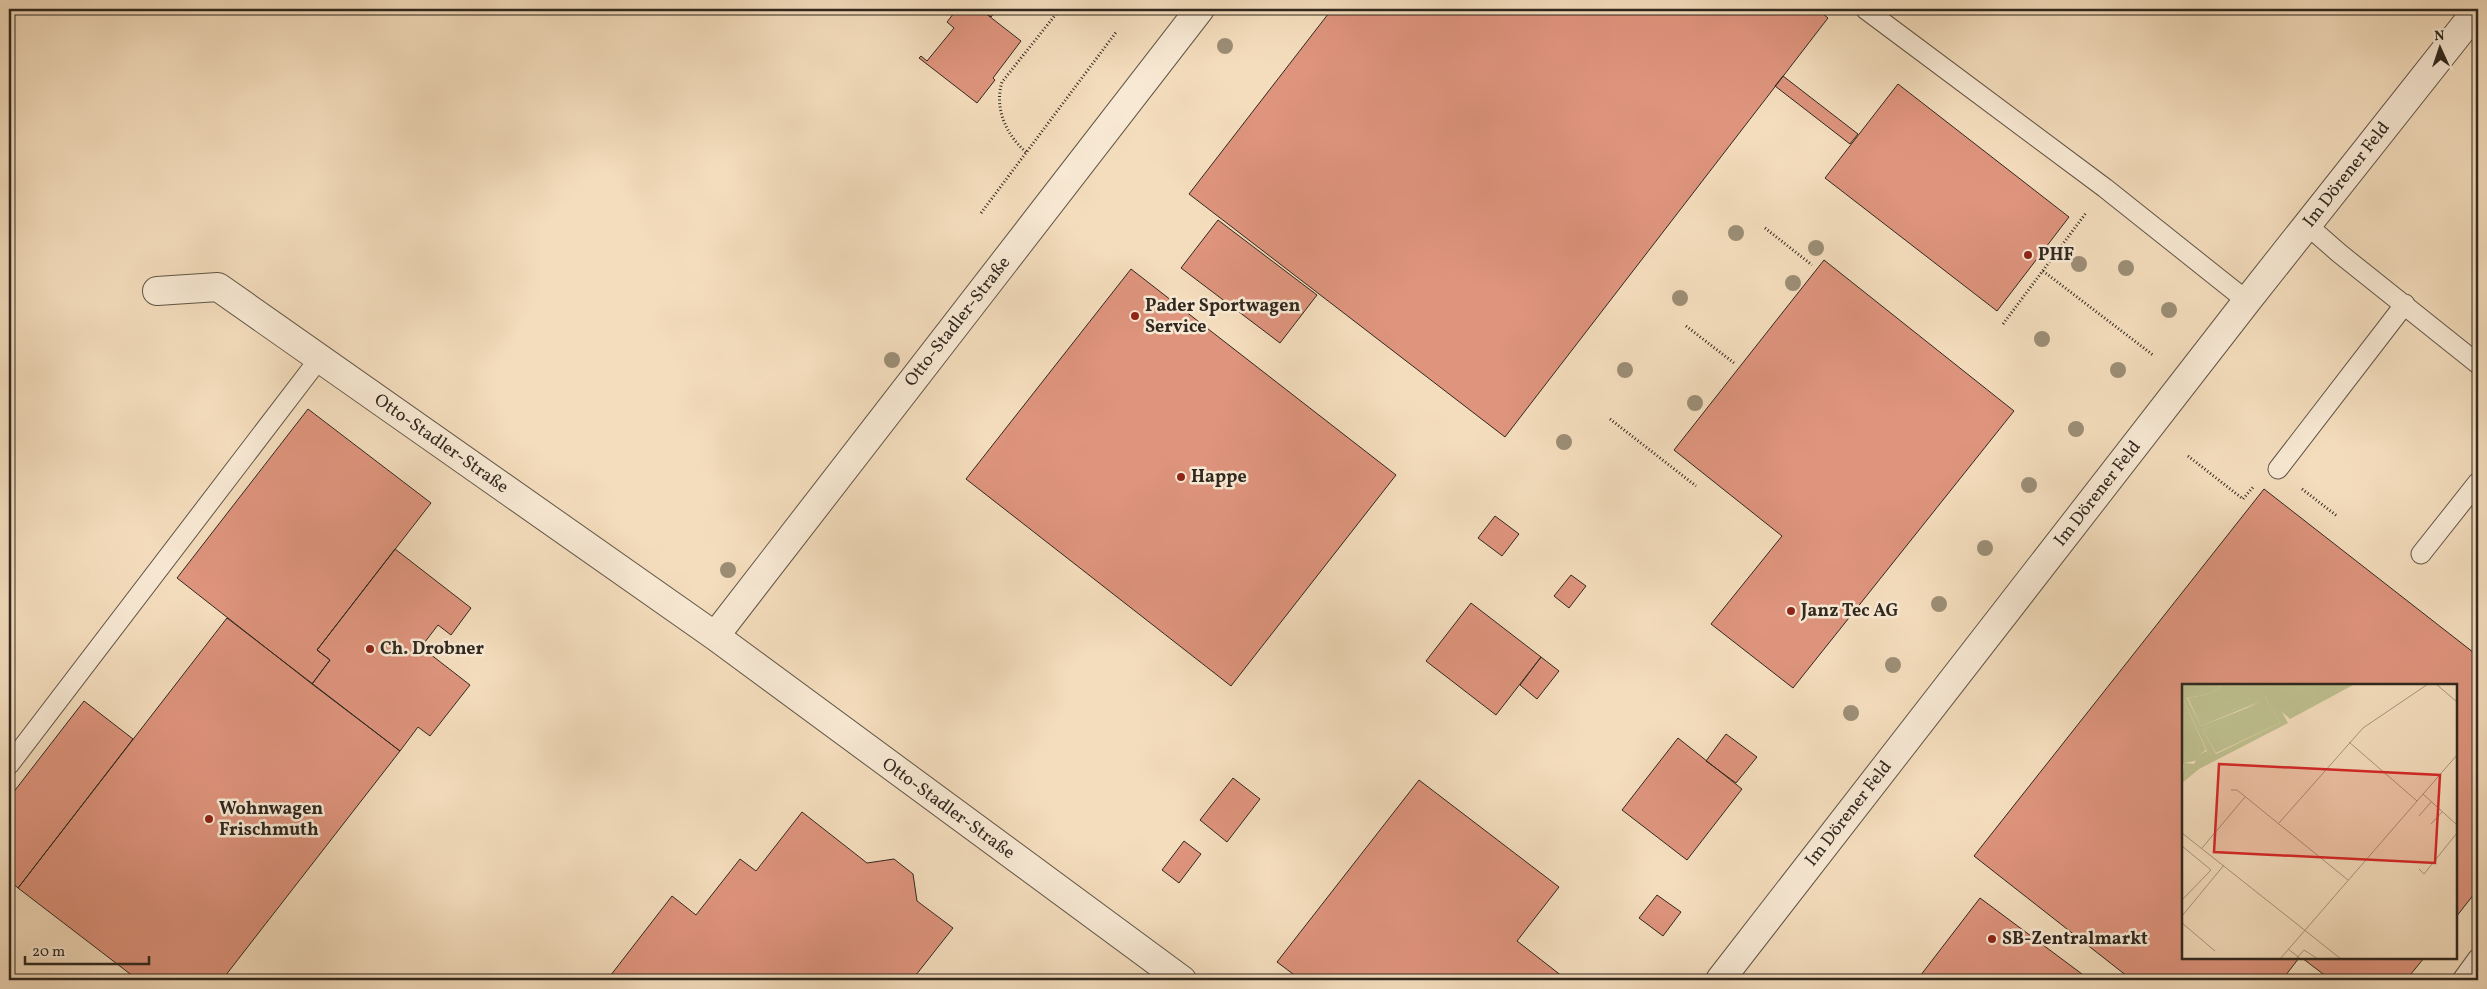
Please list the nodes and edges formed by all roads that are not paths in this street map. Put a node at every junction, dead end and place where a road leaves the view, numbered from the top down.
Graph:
1 (1200, 9) edge
2 (1865, 9) edge
3 (2478, 9) edge
4 (2308, 225) junction
5 (156, 291) dead end
6 (2248, 301) junction
7 (2405, 304) junction
8 (319, 358) junction
9 (2478, 364) edge
10 (2278, 469) dead end
11 (2478, 482) edge
12 (2421, 554) dead end
13 (715, 636) junction
14 (9, 765) edge
15 (2478, 958) edge
16 (1182, 980) edge
17 (1720, 980) edge
18 (2462, 980) edge

1 - 13 street, Otto-Stadler-Straße
2 - 6 lane
3 - 4 street, Im Dörener Feld
4 - 6 street, Im Dörener Feld
4 - 7 lane
5 - 8 street, Otto-Stadler-Straße
6 - 17 street, Im Dörener Feld
7 - 9 lane
7 - 10 lane
8 - 13 street, Otto-Stadler-Straße
8 - 14 lane
11 - 12 lane
13 - 16 street, Otto-Stadler-Straße
15 - 18 lane

